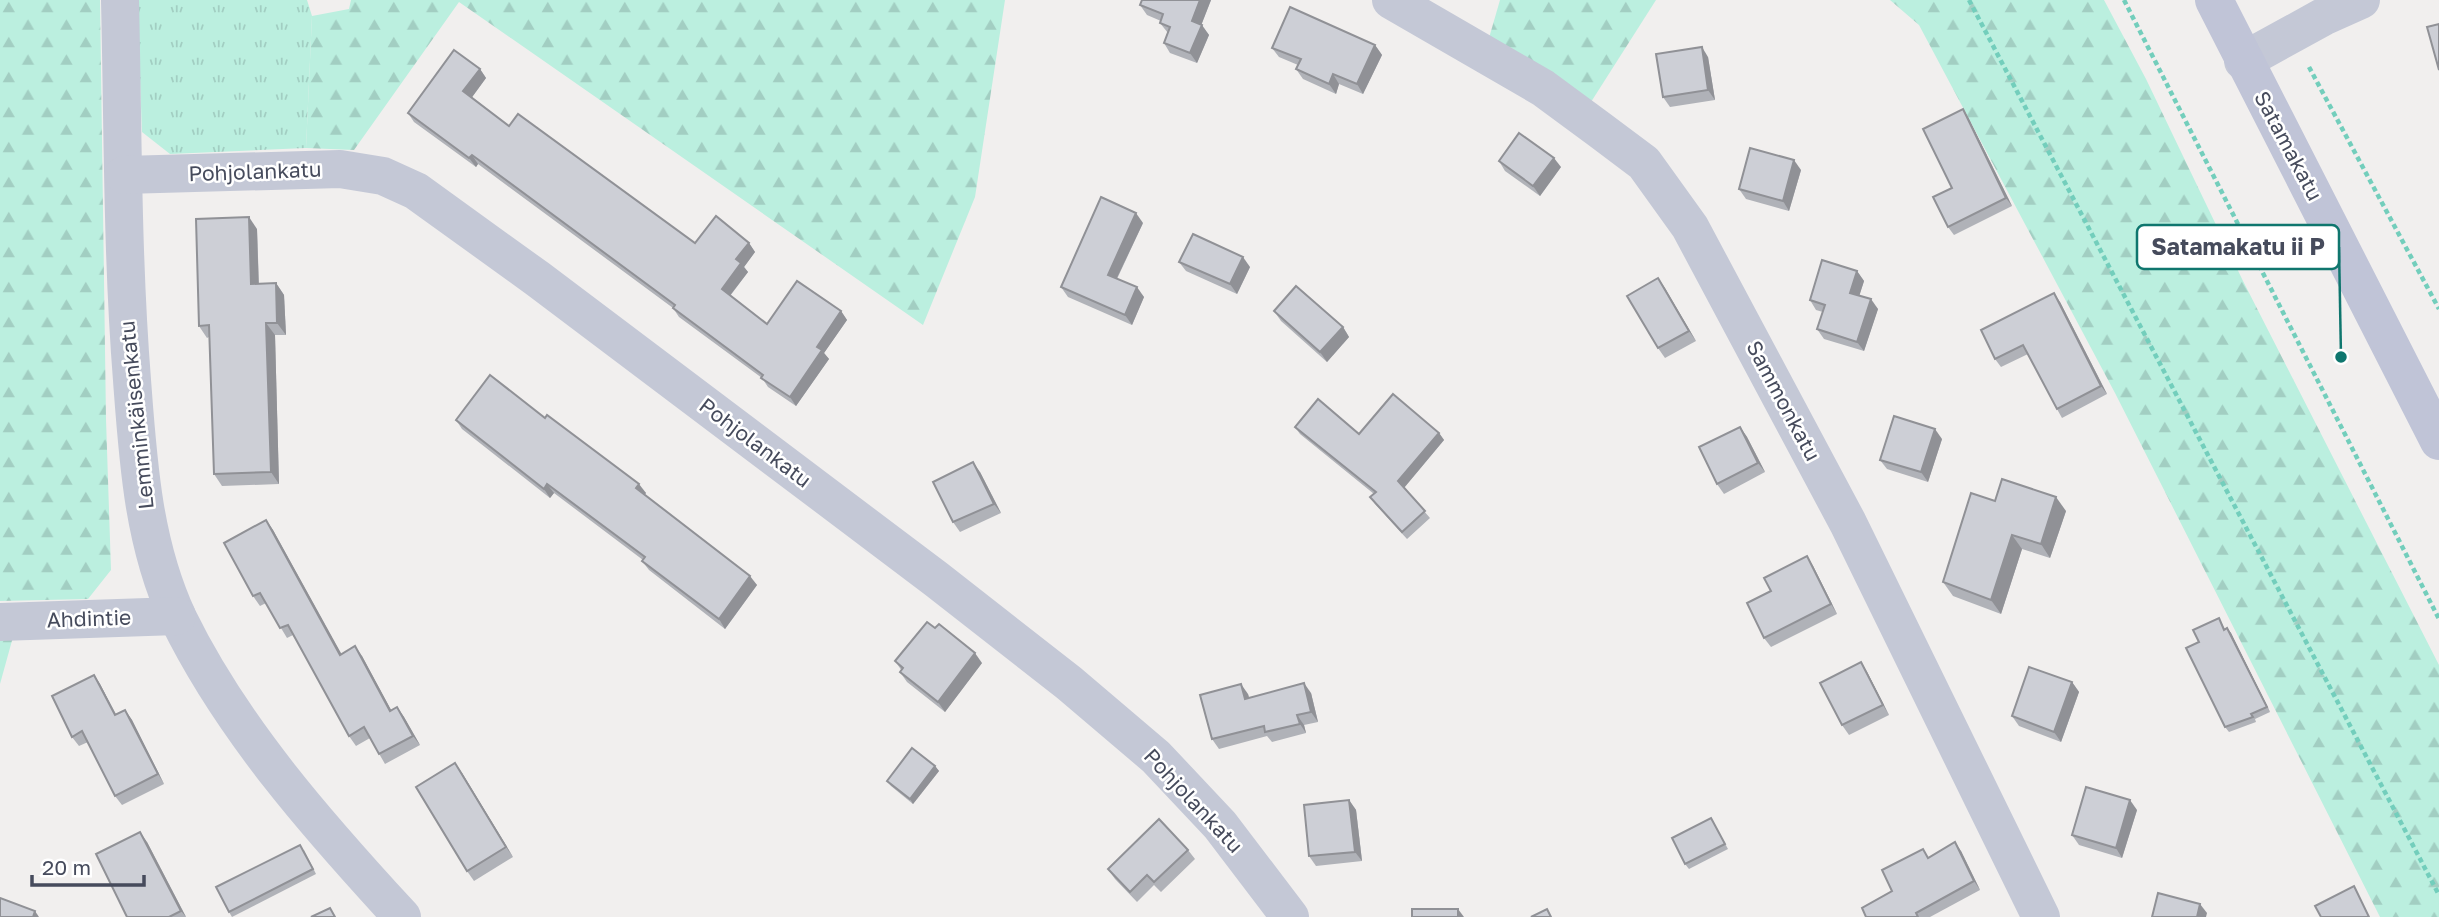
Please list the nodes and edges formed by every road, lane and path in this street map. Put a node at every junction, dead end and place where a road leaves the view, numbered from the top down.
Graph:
1 (120, 0) edge
2 (1391, 0) edge
3 (1969, 0) edge
4 (2124, 0) edge
5 (2214, 0) edge
6 (2361, 0) edge
7 (2291, 34) junction
8 (2243, 61) junction
9 (124, 176) junction
10 (2439, 309) edge
11 (2439, 441) edge
12 (177, 616) junction
13 (2439, 619) edge
14 (0, 622) edge
15 (2439, 895) edge
16 (402, 917) edge
17 (1290, 917) edge
18 (2041, 917) edge

1 - 9 street, Lemminkäisenkatu
2 - 18 street, Sammonkatu
3 - 15 path
4 - 13 path
5 - 8 street, Satamakatu
6 - 7 street
7 - 8 street
7 - 10 path
8 - 11 street, Satamakatu
9 - 12 street, Lemminkäisenkatu
9 - 17 street, Pohjolankatu
12 - 14 street, Ahdintie
12 - 16 street, Lemminkäisenkatu

